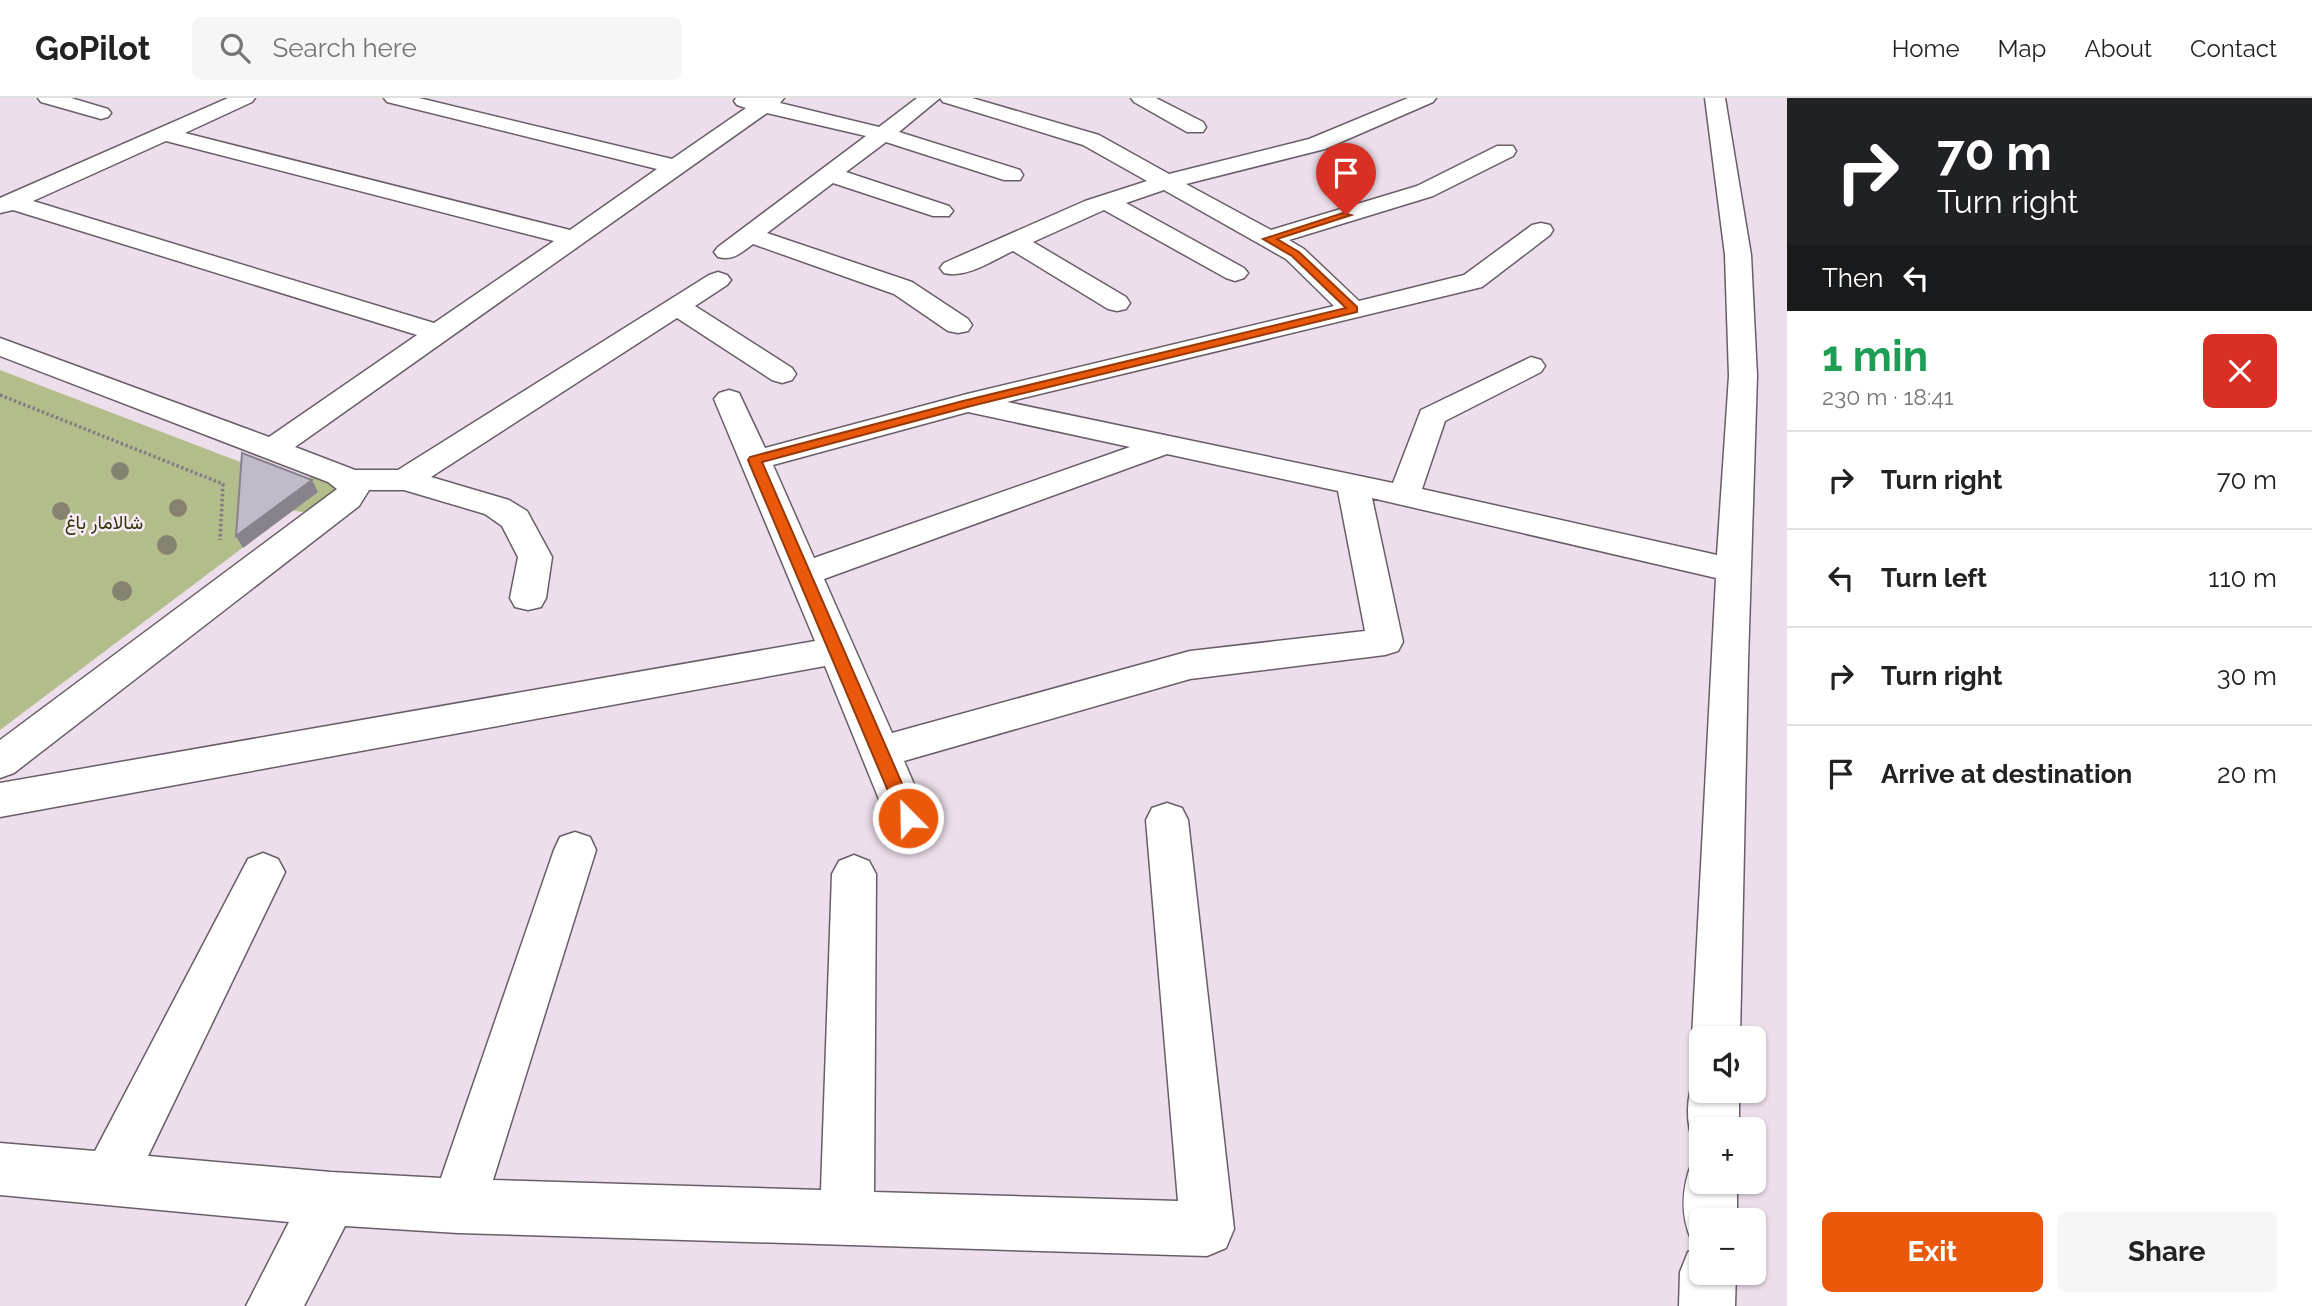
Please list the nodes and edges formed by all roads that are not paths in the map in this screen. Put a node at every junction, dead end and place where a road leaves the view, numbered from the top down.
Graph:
1 (48, 98) edge
2 (245, 98) edge
3 (394, 98) edge
4 (730, 98) edge
5 (930, 98) edge
6 (950, 98) edge
7 (1141, 98) edge
8 (1426, 98) edge
9 (1715, 98) edge
10 (769, 102) edge
11 (99, 105) edge
12 (1195, 127) dead end
13 (164, 134) junction
14 (883, 134) junction
15 (1505, 151) dead end
16 (675, 167) junction
17 (830, 174) junction
18 (1012, 175) dead end
19 (1166, 182) junction
20 (1107, 202) junction
21 (5, 205) edge
22 (941, 211) dead end
23 (1541, 230) dead end
24 (749, 235) junction
25 (573, 238) junction
26 (1268, 239) junction
27 (1014, 241) junction
28 (726, 252) dead end
29 (953, 268) dead end
30 (1235, 273) dead end
31 (718, 280) dead end
32 (1117, 303) dead end
33 (677, 306) junction
34 (1353, 310) junction
35 (958, 326) dead end
36 (438, 333) junction
37 (0, 346) edge
38 (1531, 366) dead end
39 (782, 374) dead end
40 (729, 399) dead end
41 (967, 403) junction
42 (1164, 445) junction
43 (271, 450) junction
44 (755, 460) junction
45 (350, 480) junction
46 (405, 480) junction
47 (1353, 484) junction
48 (1404, 496) junction
49 (1735, 571) junction
50 (804, 575) junction
51 (528, 598) dead end
52 (837, 650) junction
53 (880, 752) junction
54 (0, 762) edge
55 (0, 800) edge
56 (908, 818) dead end
57 (1167, 820) dead end
58 (575, 850) dead end
59 (263, 872) dead end
60 (855, 874) dead end
61 (1716, 1026) edge
62 (0, 1169) edge
63 (109, 1180) junction
64 (331, 1199) junction
65 (458, 1206) junction
66 (847, 1219) junction
67 (1708, 1285) edge
68 (274, 1306) edge
69 (1707, 1306) edge

1 - 11 street
2 - 13 street
3 - 16 street
4 - 10 street
5 - 14 street
6 - 19 street
7 - 12 street
8 - 19 street
9 - 49 street
10 - 14 street
10 - 16 street
13 - 21 street
13 - 25 street
14 - 17 street
14 - 18 street
15 - 26 street
16 - 25 street
17 - 22 street
17 - 24 street
19 - 20 street
19 - 26 street
20 - 27 street
20 - 30 street
21 - 36 street
23 - 34 street
24 - 28 street
24 - 35 street
25 - 36 street
26 - 34 street
27 - 29 street
27 - 32 street
31 - 33 street
33 - 39 street
33 - 46 street
34 - 41 street
36 - 43 street
37 - 43 street
38 - 48 street
40 - 44 street
41 - 42 street
41 - 44 street
42 - 47 street
42 - 50 street
43 - 45 street
44 - 50 street
45 - 46 street
45 - 54 street
46 - 51 street
47 - 48 street
47 - 53 street
48 - 49 street
49 - 61 street
50 - 52 street
52 - 53 street
52 - 55 street
53 - 56 street
57 - 66 street
58 - 65 street
59 - 63 street
60 - 66 street
62 - 63 street
63 - 64 street
64 - 65 street
64 - 68 street
65 - 66 street
67 - 69 street

